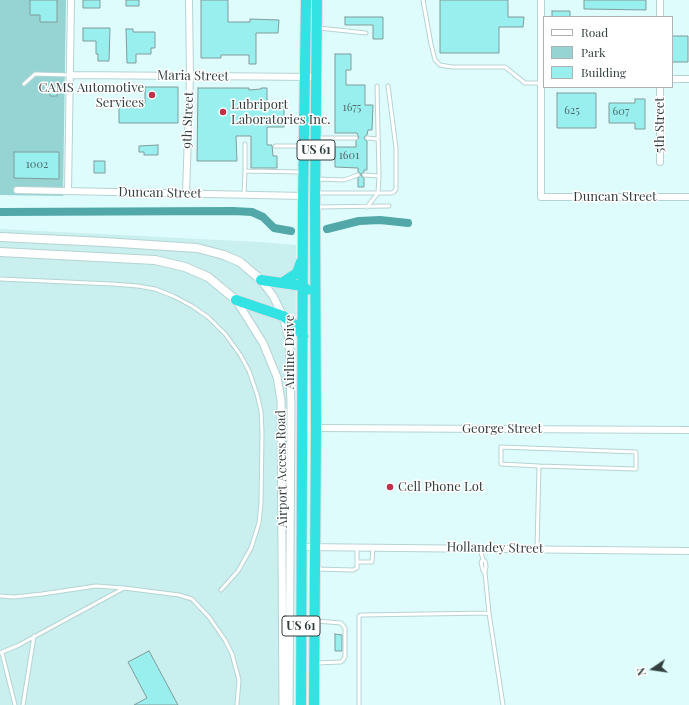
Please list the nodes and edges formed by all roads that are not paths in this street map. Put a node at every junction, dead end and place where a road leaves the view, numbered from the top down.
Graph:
1 (71, 0) edge
2 (189, 0) edge
3 (306, 0) edge
4 (317, 0) edge
5 (423, 0) edge
6 (541, 0) edge
7 (660, 0) edge
8 (660, 16) edge
9 (317, 27) junction
10 (366, 33) dead end
11 (70, 75) junction
12 (190, 76) junction
13 (305, 77) junction
14 (316, 77) junction
15 (673, 79) edge
16 (689, 79) edge
17 (542, 80) edge
18 (24, 84) dead end
19 (377, 86) dead end
20 (388, 86) dead end
21 (660, 88) edge
22 (316, 138) junction
23 (356, 138) dead end
24 (367, 138) dead end
25 (378, 139) junction
26 (245, 144) dead end
27 (276, 146) dead end
28 (304, 146) junction
29 (660, 162) dead end
30 (245, 171) junction
31 (304, 172) junction
32 (358, 175) dead end
33 (364, 175) dead end
34 (379, 176) junction
35 (315, 179) junction
36 (17, 190) dead end
37 (68, 191) junction
38 (186, 193) junction
39 (315, 193) junction
40 (378, 193) junction
41 (244, 194) junction
42 (304, 196) junction
43 (689, 197) edge
44 (389, 206) dead end
45 (315, 207) junction
46 (367, 207) junction
47 (0, 237) edge
48 (0, 252) edge
49 (303, 257) junction
50 (0, 279) edge
51 (261, 280) junction
52 (282, 283) junction
53 (303, 286) junction
54 (236, 300) junction
55 (316, 300) junction
56 (283, 316) junction
57 (303, 336) junction
58 (316, 428) junction
59 (689, 430) edge
60 (539, 466) junction
61 (302, 547) junction
62 (314, 547) junction
63 (357, 547) junction
64 (373, 547) junction
65 (480, 548) junction
66 (537, 549) junction
67 (689, 551) edge
68 (357, 562) junction
69 (314, 569) junction
70 (124, 588) junction
71 (221, 590) dead end
72 (0, 596) edge
73 (489, 613) junction
74 (314, 621) junction
75 (34, 636) junction
76 (1, 653) edge
77 (314, 663) junction
78 (15, 705) edge
79 (23, 705) edge
80 (237, 705) edge
81 (283, 705) edge
82 (289, 705) edge
83 (301, 705) edge
84 (314, 705) edge
85 (359, 705) edge
86 (503, 705) edge

1 - 11 street
2 - 12 street, 9th Street
3 - 13 highway, Airline Drive / US 61
4 - 9 highway, Airline Drive / US 61
5 - 17 lane
6 - 17 street
7 - 8 street
9 - 10 lane
9 - 14 highway, Airline Drive / US 61
11 - 12 street, Maria Street
11 - 18 lane
11 - 37 street
12 - 13 street, Maria Street
12 - 38 street, 9th Street
13 - 14 street, Maria Street
13 - 28 highway, Airline Drive / US 61
14 - 22 highway, Airline Drive / US 61
15 - 16 street
17 - 43 street, Duncan Street
19 - 25 lane
20 - 40 lane
21 - 29 street, 5th Street
22 - 23 lane
22 - 35 highway, Airline Drive / US 61
24 - 25 lane
25 - 34 lane
26 - 30 lane
27 - 28 lane
28 - 31 highway, Airline Drive / US 61
30 - 31 lane
30 - 41 lane
31 - 42 highway, Airline Drive / US 61
32 - 35 lane
33 - 34 lane
34 - 40 lane
35 - 39 highway, Airline Drive / US 61
36 - 37 street, Duncan Street
37 - 38 street, Duncan Street
38 - 41 street, Duncan Street
39 - 40 lane
39 - 45 highway, Airline Drive / US 61
40 - 46 lane
41 - 42 street, Duncan Street
42 - 49 highway, Airline Drive / US 61
44 - 46 lane
45 - 46 lane
45 - 55 highway, Airline Drive / US 61
47 - 51 main road
48 - 54 main road, Airport Access Road
49 - 52 highway
49 - 53 highway, Airline Drive / US 61
50 - 71 lane
51 - 52 highway
51 - 56 street, Airport Access Road
52 - 53 highway
53 - 55 highway
53 - 57 highway, Airline Drive / US 61
54 - 56 highway
54 - 81 street, Airport Access Road
55 - 58 highway, Airline Drive / US 61
56 - 57 highway
56 - 82 street, Airport Access Road
57 - 61 highway, Airline Drive / US 61
58 - 59 street, George Street
58 - 62 highway, Airline Drive / US 61
60 - 60 lane
60 - 66 lane
61 - 62 street, Hollandey Street
61 - 83 highway, Airline Drive / US 61
62 - 63 street, Hollandey Street
62 - 69 highway, Airline Drive / US 61
63 - 64 street, Hollandey Street
63 - 68 lane
64 - 65 street, Hollandey Street
64 - 68 lane
65 - 66 street, Hollandey Street
65 - 73 lane
66 - 67 street, Hollandey Street
68 - 69 lane
69 - 74 highway, Airline Drive / US 61
70 - 72 lane
70 - 75 lane
70 - 80 lane
73 - 85 lane
73 - 86 lane
74 - 77 highway, Airline Drive / US 61
74 - 77 lane
75 - 76 lane
75 - 79 lane
76 - 78 lane
77 - 84 highway, Airline Drive / US 61

